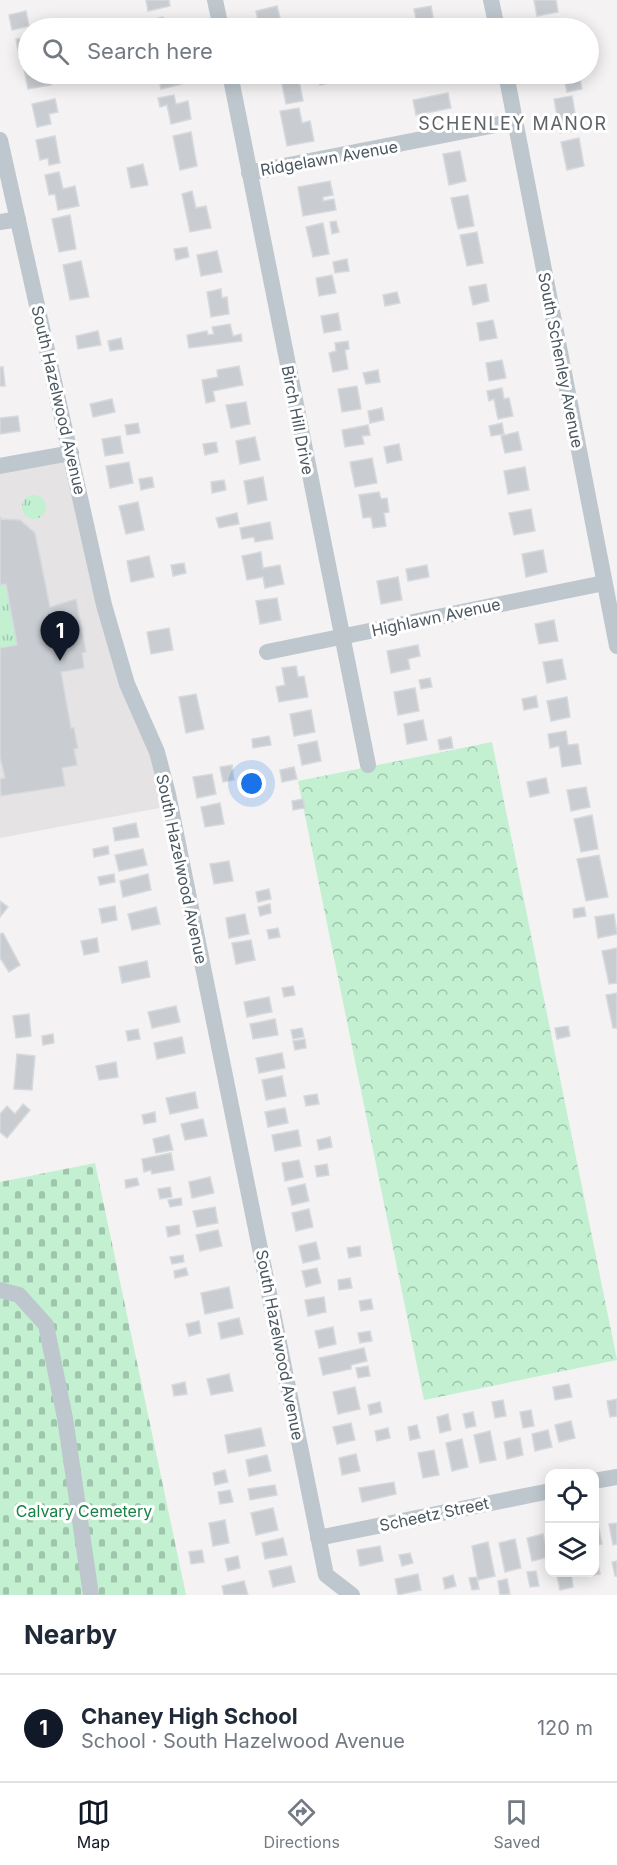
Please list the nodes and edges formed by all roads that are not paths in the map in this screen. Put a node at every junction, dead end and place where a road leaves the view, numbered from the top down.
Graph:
1 (215, 0) edge
2 (491, 0) edge
3 (219, 18) edge
4 (495, 18) edge
5 (232, 84) edge
6 (508, 84) edge
7 (515, 121) junction
8 (0, 140) edge
9 (249, 173) junction
10 (18, 219) junction
11 (0, 222) edge
12 (71, 453) junction
13 (0, 466) edge
14 (604, 584) junction
15 (341, 636) junction
16 (617, 646) edge
17 (267, 652) dead end
18 (368, 765) dead end
19 (0, 1290) edge
20 (617, 1477) edge
21 (599, 1480) edge
22 (545, 1492) edge
23 (318, 1538) junction
24 (91, 1595) edge
25 (352, 1595) edge

1 - 3 street
2 - 4 street
5 - 9 street, Birch Hill Drive
6 - 7 street, South Schenley Avenue
7 - 9 street, Ridgelawn Avenue
7 - 14 street, South Schenley Avenue
8 - 10 street, South Hazelwood Avenue
9 - 15 street, Birch Hill Drive
10 - 11 street
10 - 12 street, South Hazelwood Avenue
12 - 13 street
12 - 23 street, South Hazelwood Avenue
14 - 15 street, Highlawn Avenue
14 - 16 street, South Schenley Avenue
15 - 17 street, Highlawn Avenue
15 - 18 street, Birch Hill Drive
19 - 24 street
20 - 21 street
22 - 23 street, Scheetz Street
23 - 25 street, South Hazelwood Avenue

